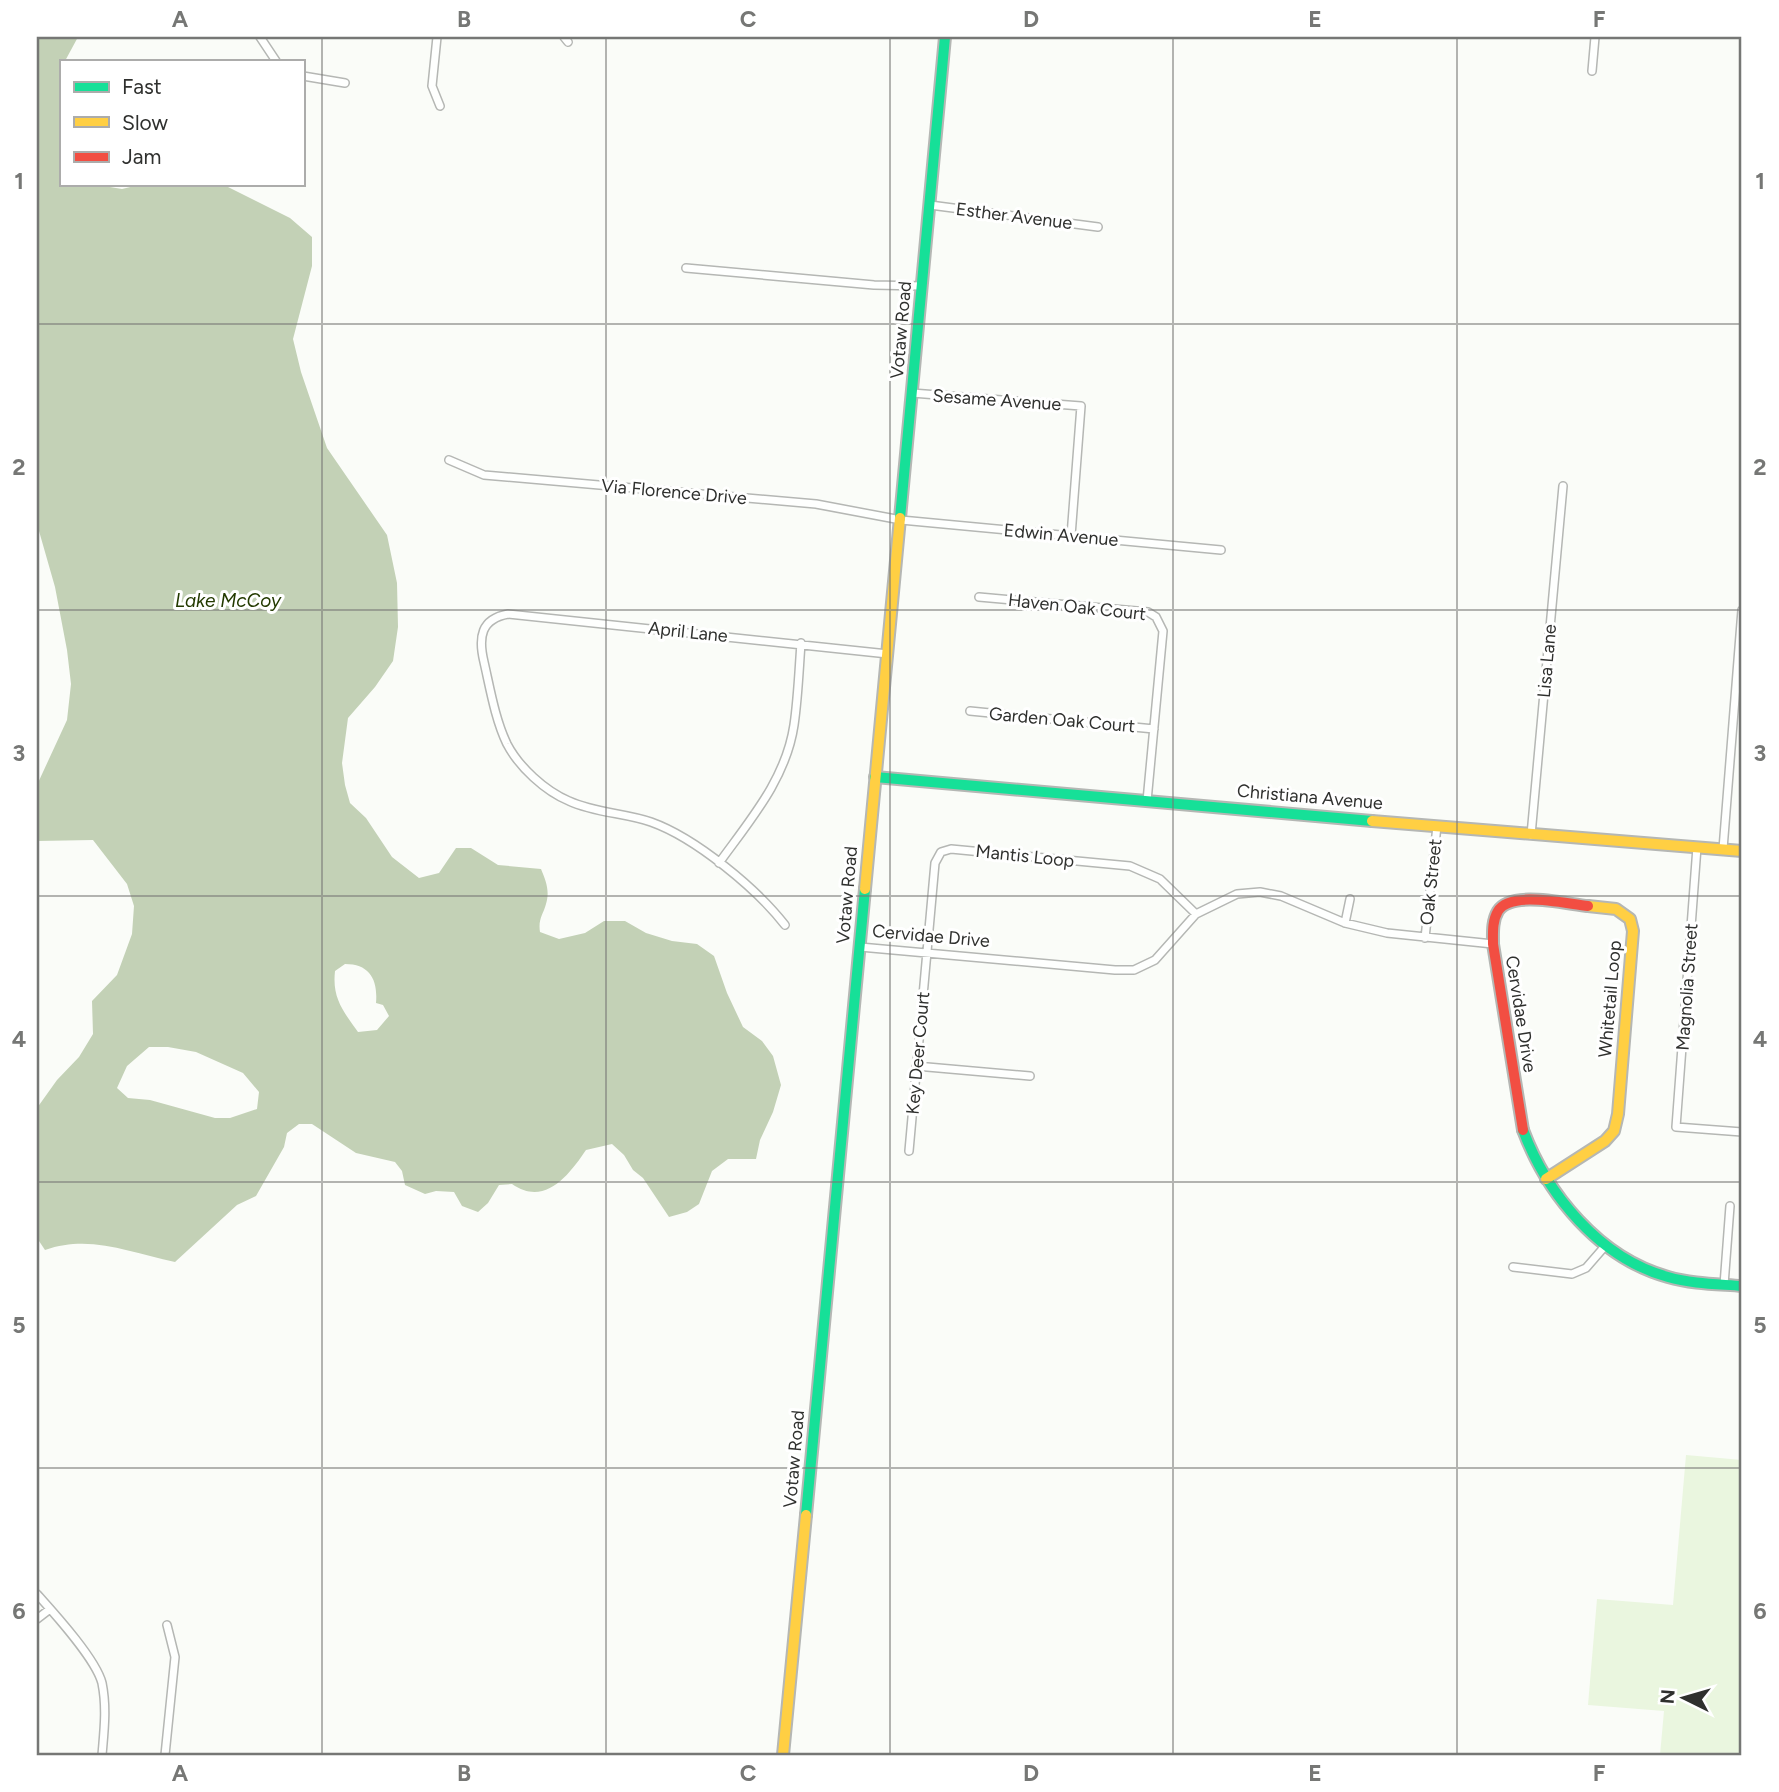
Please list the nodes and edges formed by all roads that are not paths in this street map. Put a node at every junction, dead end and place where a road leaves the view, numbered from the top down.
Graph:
1 (260, 37) edge
2 (437, 37) edge
3 (945, 37) edge
4 (1595, 37) edge
5 (275, 60) edge
6 (1592, 71) dead end
7 (304, 76) edge
8 (345, 83) dead end
9 (440, 106) dead end
10 (930, 205) junction
11 (1098, 227) dead end
12 (686, 268) dead end
13 (922, 286) junction
14 (912, 393) junction
15 (449, 460) dead end
16 (1563, 486) dead end
17 (901, 520) junction
18 (1071, 536) junction
19 (1222, 550) dead end
20 (979, 597) dead end
21 (1742, 610) edge
22 (801, 643) junction
23 (888, 654) junction
24 (970, 711) dead end
25 (1154, 729) junction
26 (876, 776) junction
27 (1147, 801) junction
28 (1437, 826) junction
29 (1531, 835) junction
30 (1698, 847) junction
31 (1723, 849) junction
32 (1742, 851) edge
33 (719, 863) junction
34 (1350, 899) dead end
35 (1196, 914) junction
36 (1345, 923) junction
37 (785, 925) dead end
38 (1425, 938) junction
39 (1493, 944) junction
40 (860, 947) junction
41 (926, 954) junction
42 (916, 1066) junction
43 (1030, 1076) dead end
44 (1742, 1132) edge
45 (909, 1152) dead end
46 (1546, 1179) junction
47 (1730, 1206) dead end
48 (1606, 1245) junction
49 (1513, 1267) dead end
50 (1724, 1285) junction
51 (1742, 1286) edge
52 (37, 1594) edge
53 (50, 1609) junction
54 (37, 1619) edge
55 (167, 1625) dead end
56 (102, 1755) edge
57 (165, 1755) edge
58 (783, 1755) edge

1 - 5 street
2 - 9 street
3 - 10 street, Votaw Road
4 - 6 street
7 - 8 street
10 - 11 street, Esther Avenue
10 - 13 street, Votaw Road
12 - 13 street
13 - 14 street, Votaw Road
14 - 17 street, Votaw Road
14 - 18 street, Sesame Avenue
15 - 17 street, Via Florence Drive
16 - 29 street, Lisa Lane
17 - 18 street, Edwin Avenue
17 - 23 street, Votaw Road
18 - 19 street, Edwin Avenue
20 - 25 street, Haven Oak Court
21 - 31 street
22 - 23 street, April Lane
22 - 33 street
22 - 33 street, April Lane
23 - 26 street, Votaw Road
24 - 25 street, Garden Oak Court
25 - 27 street, Haven Oak Court
26 - 27 street, Christiana Avenue
26 - 40 street, Votaw Road
27 - 28 street, Christiana Avenue
28 - 29 street, Christiana Avenue
28 - 38 street, Oak Street
29 - 30 street, Christiana Avenue
30 - 31 street, Christiana Avenue
30 - 44 street, Magnolia Street
31 - 32 street, Christiana Avenue
33 - 37 street
34 - 36 street
35 - 36 street, Cervidae Drive
35 - 41 street, Cervidae Drive
35 - 41 street, Mantis Loop
36 - 38 street, Cervidae Drive
38 - 39 street, Cervidae Drive
39 - 46 street, Cervidae Drive
39 - 46 street, Whitetail Loop
40 - 41 street, Cervidae Drive
40 - 58 street, Votaw Road
41 - 42 street, Key Deer Court
42 - 43 street
42 - 45 street, Key Deer Court
46 - 48 street, Cervidae Drive
47 - 50 street
48 - 49 street
48 - 50 street, Cervidae Drive
50 - 51 street, Cervidae Drive
52 - 53 street
53 - 54 street
53 - 56 street
55 - 57 street

